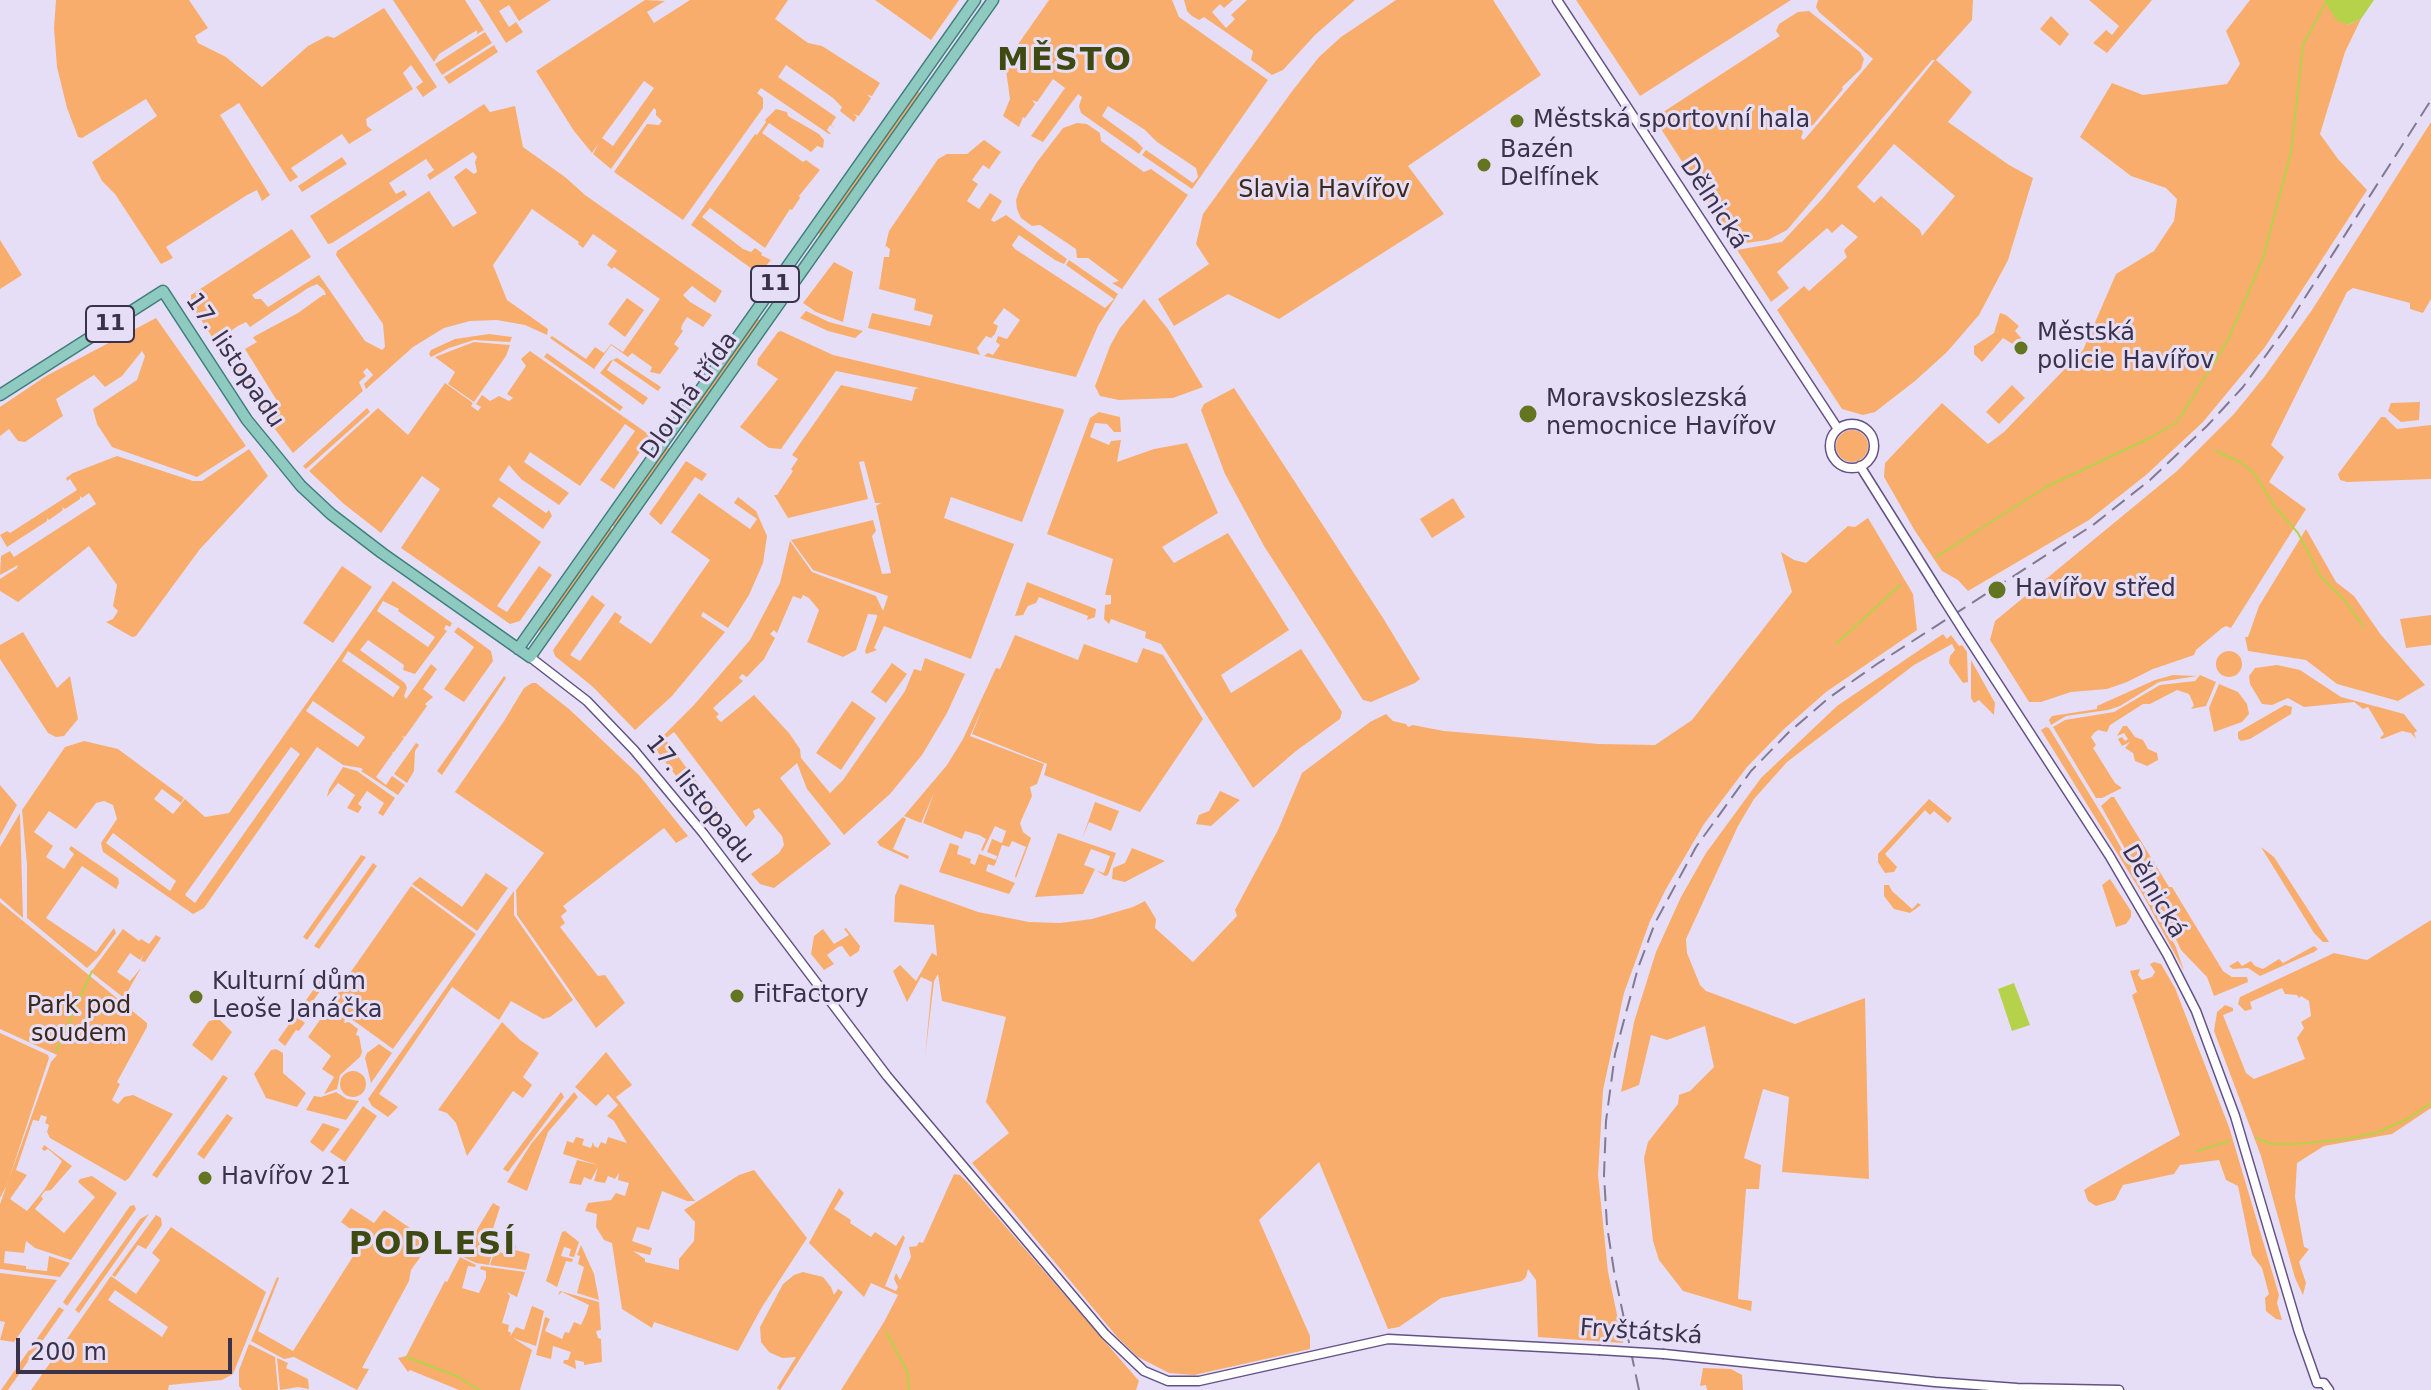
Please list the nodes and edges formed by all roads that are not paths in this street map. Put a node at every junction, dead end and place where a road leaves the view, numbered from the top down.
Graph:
1 (975, 0) edge
2 (993, 0) edge
3 (1557, 0) edge
4 (0, 395) edge
5 (1838, 429) junction
6 (1860, 466) junction
7 (518, 649) junction
8 (530, 657) junction
9 (1163, 1380) junction
10 (2314, 1386) edge
11 (1164, 1390) edge
12 (2119, 1390) edge
13 (2329, 1390) edge

1 - 7 main road, Dlouhá třída / 11
2 - 8 main road, Dlouhá třída / 11
3 - 5 street, Dělnická
4 - 7 main road, 17. listopadu / 11
5 - 6 street
5 - 6 street
6 - 10 street, Dělnická, bridge
7 - 8 main road, 17. listopadu
8 - 9 street, 17. listopadu
9 - 11 street
9 - 12 street, Fryštátská, bridge
10 - 13 street

